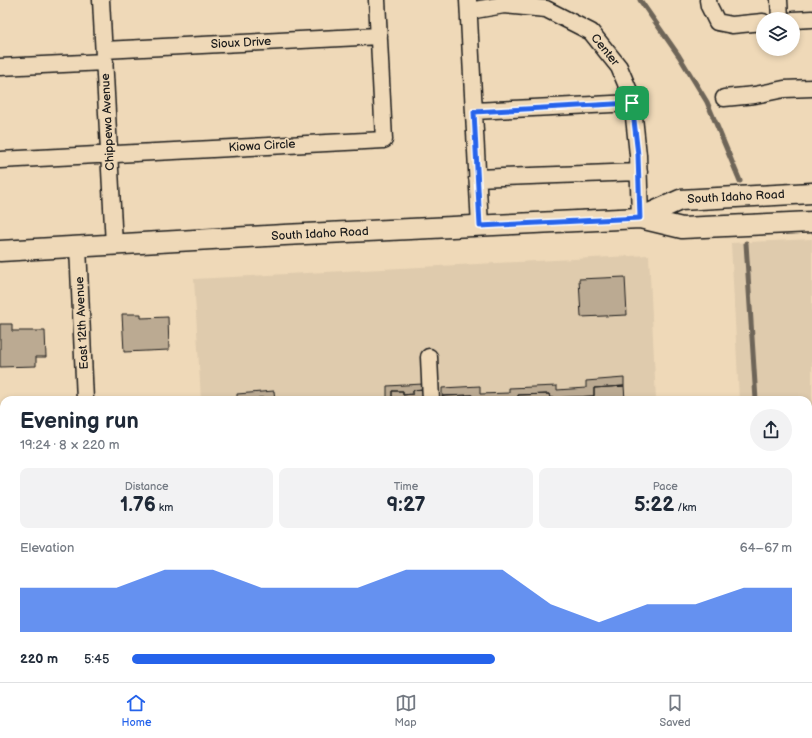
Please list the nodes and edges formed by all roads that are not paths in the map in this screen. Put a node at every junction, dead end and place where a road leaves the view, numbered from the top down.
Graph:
1 (101, 0) edge
2 (377, 0) edge
3 (708, 0) edge
4 (779, 0) edge
5 (469, 5) edge
6 (780, 12) edge
7 (812, 19) edge
8 (800, 20) edge
9 (756, 22) edge
10 (378, 36) junction
11 (104, 56) junction
12 (0, 67) edge
13 (812, 88) edge
14 (724, 98) dead end
15 (632, 103) junction
16 (474, 112) junction
17 (110, 155) junction
18 (0, 160) edge
19 (639, 172) junction
20 (477, 178) junction
21 (812, 193) edge
22 (640, 218) junction
23 (812, 222) edge
24 (480, 226) junction
25 (114, 245) junction
26 (78, 247) junction
27 (0, 251) edge
28 (429, 357) dead end
29 (85, 396) edge
30 (431, 396) edge

1 - 11 street, Chippewa Avenue
2 - 10 street, Kiowa Circle
3 - 9 street
4 - 6 street
5 - 15 street, Center
5 - 16 street
7 - 8 street
10 - 11 street, Sioux Drive
10 - 17 street, Kiowa Circle
11 - 12 street, Sioux Drive
11 - 17 street, Chippewa Avenue
13 - 14 street
15 - 16 street
15 - 19 street, Center
16 - 20 street
17 - 18 street, Kiowa Circle
17 - 25 street, Chippewa Avenue
19 - 20 street
19 - 22 street, Center
20 - 24 street
21 - 22 main road, South Idaho Road
22 - 23 main road, South Idaho Road
22 - 24 main road, South Idaho Road
24 - 25 main road, South Idaho Road
25 - 26 main road, South Idaho Road
26 - 27 main road, South Idaho Road
26 - 29 street, East 12th Avenue
28 - 30 street

